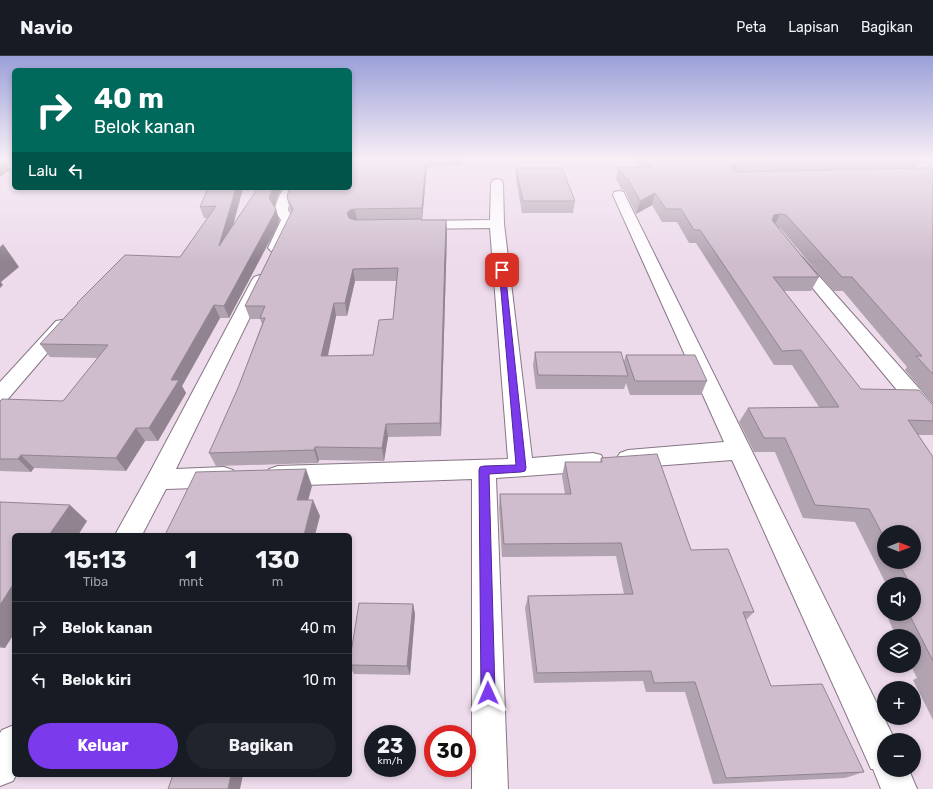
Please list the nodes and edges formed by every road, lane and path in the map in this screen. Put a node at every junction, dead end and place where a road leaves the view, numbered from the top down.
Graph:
1 (287, 193) edge
2 (497, 193) edge
3 (619, 195) dead end
4 (497, 224) junction
5 (403, 225) edge
6 (788, 249) edge
7 (71, 315) edge
8 (0, 395) edge
9 (933, 418) edge
10 (740, 450) junction
11 (521, 468) junction
12 (484, 470) junction
13 (159, 479) junction
14 (129, 533) edge
15 (877, 741) edge
16 (12, 746) edge
17 (0, 768) edge
18 (894, 777) edge
19 (490, 789) edge
20 (899, 789) edge

1 - 13 street
2 - 4 street
3 - 10 street
4 - 5 street
4 - 11 street
6 - 9 street
7 - 8 street
10 - 11 street
10 - 15 street
11 - 12 street
12 - 13 street
12 - 19 street
13 - 14 street
16 - 17 street
18 - 20 street

